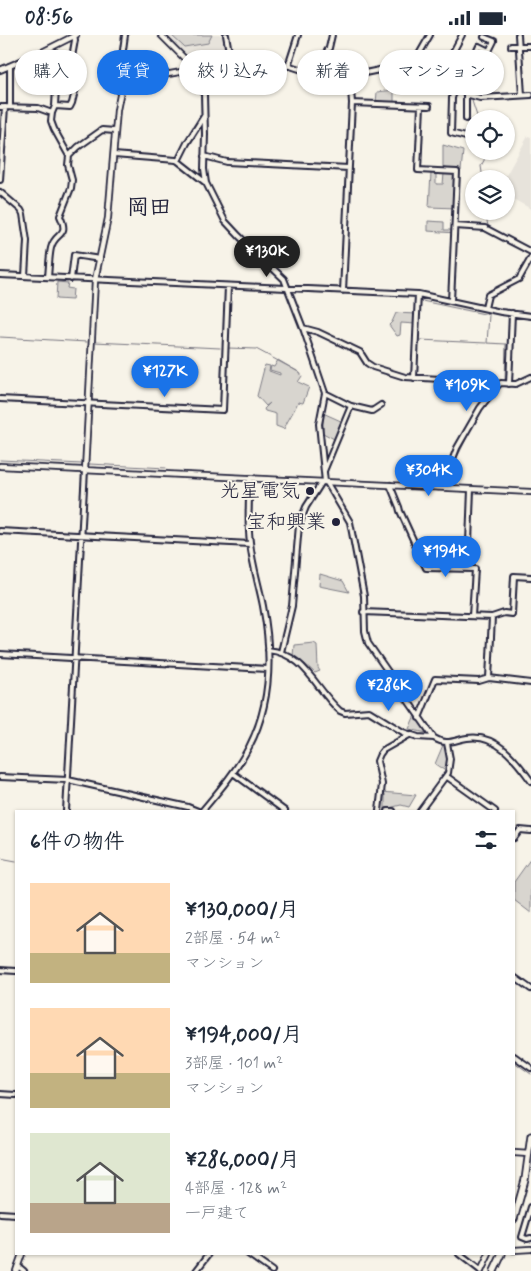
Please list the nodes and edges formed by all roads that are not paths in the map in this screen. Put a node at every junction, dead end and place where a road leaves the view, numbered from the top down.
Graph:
1 (75, 35) edge
2 (126, 35) edge
3 (160, 35) edge
4 (226, 35) edge
5 (298, 35) edge
6 (332, 35) edge
7 (430, 35) edge
8 (462, 35) edge
9 (518, 35) edge
10 (484, 37) dead end
11 (531, 45) edge
12 (518, 46) junction
13 (512, 47) dead end
14 (124, 50) edge
15 (229, 50) edge
16 (328, 50) edge
17 (421, 50) edge
18 (454, 50) edge
19 (476, 50) edge
20 (488, 50) edge
21 (490, 50) edge
22 (179, 55) edge
23 (10, 66) junction
24 (288, 66) joint
25 (297, 69) edge
26 (0, 70) edge
27 (74, 95) edge
28 (119, 95) edge
29 (204, 95) edge
30 (351, 95) edge
31 (453, 95) edge
32 (467, 95) edge
33 (470, 95) edge
34 (522, 95) junction
35 (531, 95) edge
36 (352, 103) junction
37 (55, 106) junction
38 (421, 106) junction
39 (429, 106) dead end
40 (5, 107) edge
41 (466, 110) edge
42 (52, 113) junction
43 (204, 115) junction
44 (115, 131) junction
45 (465, 137) edge
46 (114, 155) junction
47 (69, 156) junction
48 (204, 156) junction
49 (178, 161) junction
50 (348, 168) junction
51 (0, 179) edge
52 (206, 183) junction
53 (0, 192) edge
54 (454, 226) junction
55 (531, 252) edge
56 (531, 257) edge
57 (100, 259) junction
58 (0, 275) edge
59 (25, 276) junction
60 (48, 277) junction
61 (71, 279) junction
62 (96, 280) junction
63 (228, 286) junction
64 (288, 288) junction
65 (343, 291) junction
66 (418, 294) junction
67 (451, 301) junction
68 (485, 308) junction
69 (512, 313) junction
70 (531, 316) edge
71 (303, 328) junction
72 (531, 377) edge
73 (414, 378) junction
74 (509, 384) junction
75 (498, 385) junction
76 (325, 393) junction
77 (0, 399) edge
78 (88, 403) junction
79 (381, 405) dead end
80 (351, 406) junction
81 (0, 466) edge
82 (85, 470) junction
83 (324, 472) junction
84 (250, 478) junction
85 (325, 482) junction
86 (390, 485) junction
87 (438, 487) junction
88 (472, 489) junction
89 (531, 492) edge
90 (0, 531) edge
91 (81, 535) junction
92 (250, 544) junction
93 (468, 569) junction
94 (531, 577) edge
95 (363, 612) junction
96 (472, 616) junction
97 (492, 617) junction
98 (268, 650) junction
99 (281, 652) junction
100 (0, 654) edge
101 (74, 658) junction
102 (268, 669) junction
103 (489, 678) junction
104 (531, 683) edge
105 (419, 718) junction
106 (411, 734) junction
107 (434, 738) junction
108 (447, 743) junction
109 (233, 773) junction
110 (446, 776) junction
111 (0, 777) edge
112 (68, 780) junction
113 (531, 781) edge
114 (66, 810) edge
115 (196, 810) edge
116 (203, 810) edge
117 (284, 810) edge
118 (379, 810) edge
119 (421, 810) edge
120 (494, 810) edge
121 (515, 826) edge
122 (520, 830) junction
123 (531, 831) edge
124 (515, 837) edge
125 (0, 970) edge
126 (15, 971) edge
127 (515, 978) edge
128 (531, 989) edge
129 (515, 1057) edge
130 (531, 1068) edge
131 (0, 1094) edge
132 (15, 1095) edge
133 (531, 1136) edge
134 (515, 1153) edge
135 (530, 1154) edge
136 (531, 1207) edge
137 (0, 1213) edge
138 (15, 1214) edge
139 (515, 1216) edge
140 (531, 1238) edge
141 (531, 1249) edge
142 (515, 1250) edge
143 (22, 1255) edge
144 (208, 1255) edge
145 (249, 1255) edge
146 (460, 1255) edge
147 (489, 1255) edge
148 (502, 1255) edge
149 (17, 1269) edge
150 (24, 1271) edge
151 (196, 1271) edge
152 (272, 1271) edge
153 (481, 1271) edge
154 (494, 1271) edge

1 - 23 street
1 - 37 street
2 - 14 street
3 - 22 street
4 - 15 street
5 - 24 street
6 - 16 street
7 - 17 street
8 - 18 street
9 - 12 street
10 - 21 street
11 - 12 street
12 - 13 street
12 - 34 street
19 - 20 street
23 - 26 street
23 - 40 street
24 - 25 street
27 - 37 street
28 - 44 street
29 - 43 street
30 - 36 street
31 - 45 street
32 - 41 street
33 - 34 street
34 - 35 street
36 - 38 street
36 - 50 street
37 - 42 street
38 - 39 street
38 - 54 street
40 - 42 street
40 - 51 street
42 - 47 street
43 - 48 street
43 - 49 street
44 - 46 street
44 - 47 street
46 - 49 street
46 - 57 street
47 - 60 street
48 - 50 street
48 - 52 street
49 - 52 street
50 - 65 street
52 - 64 street
53 - 59 street
54 - 55 street
54 - 67 street
56 - 68 street
57 - 61 street
57 - 62 street
58 - 59 street
59 - 60 street
60 - 61 street
61 - 62 street
62 - 63 street
62 - 78 street
63 - 64 street
63 - 78 street
64 - 65 street
64 - 71 street
65 - 66 street
66 - 67 street
66 - 73 street
67 - 68 street
68 - 69 street
69 - 70 street
69 - 74 street
71 - 73 street
71 - 76 street
72 - 74 street
73 - 75 street
74 - 75 street
75 - 87 street
76 - 80 street
76 - 83 street
77 - 78 street
78 - 82 street
79 - 80 street
80 - 83 street
81 - 82 street
82 - 84 street
82 - 91 street
83 - 85 street
84 - 85 street
84 - 92 street
85 - 86 street
85 - 95 street
85 - 99 street
86 - 87 street
86 - 93 street
87 - 88 street
88 - 89 street
88 - 93 street
90 - 91 street
91 - 92 street
91 - 101 street
92 - 98 street
93 - 96 street
94 - 97 street
95 - 96 street
95 - 105 street
96 - 97 street
97 - 103 street
98 - 99 street
98 - 102 street
99 - 106 street
100 - 101 street
101 - 102 street
101 - 112 street
102 - 109 street
103 - 104 street
103 - 105 street
105 - 107 street
106 - 107 street
106 - 118 street
107 - 108 street
108 - 110 street
108 - 113 street
109 - 116 street
109 - 117 street
110 - 119 street
110 - 120 street
111 - 112 street
112 - 114 street
112 - 115 street
121 - 122 street
122 - 123 street
122 - 124 street
125 - 126 street
127 - 128 street
129 - 130 street
131 - 132 street
133 - 135 main road
134 - 135 street
135 - 139 main road
136 - 140 street
137 - 138 street
141 - 142 street
143 - 149 street
144 - 151 street
145 - 152 street
146 - 153 street
147 - 153 street
148 - 154 main road
149 - 150 street

